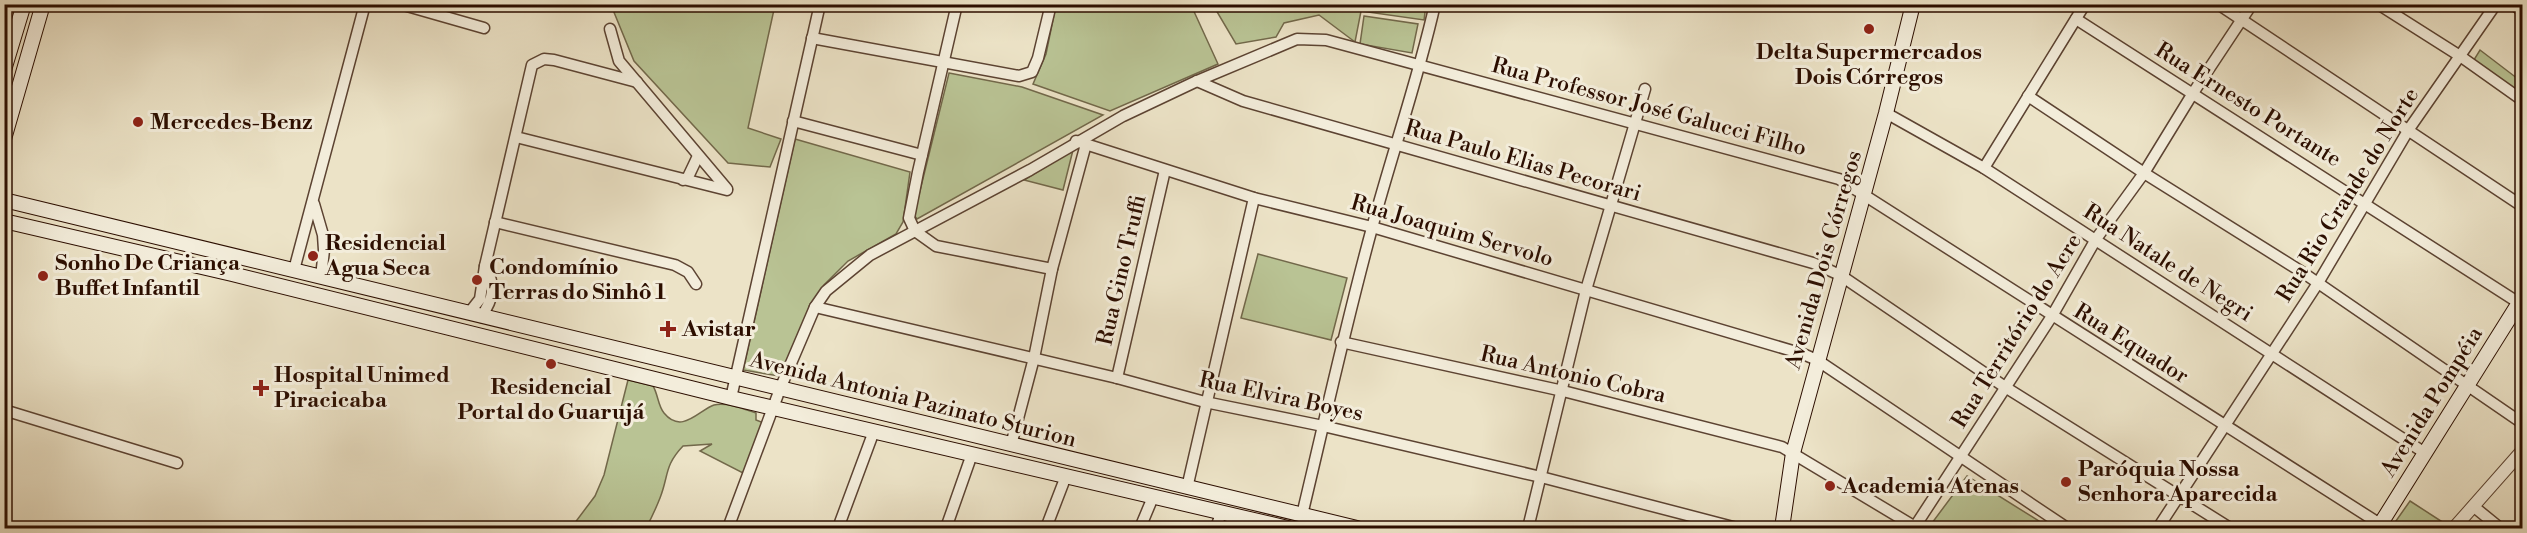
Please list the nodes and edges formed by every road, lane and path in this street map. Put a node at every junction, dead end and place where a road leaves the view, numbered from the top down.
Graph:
1 (24, 4) edge
2 (43, 4) edge
3 (365, 4) edge
4 (400, 4) edge
5 (820, 4) edge
6 (957, 4) edge
7 (1051, 4) edge
8 (1435, 4) edge
9 (1913, 4) edge
10 (2085, 4) edge
11 (2218, 4) edge
12 (2252, 4) edge
13 (2378, 4) edge
14 (2496, 4) edge
15 (2512, 4) edge
16 (2523, 11) edge
17 (2076, 19) junction
18 (2241, 21) junction
19 (484, 28) dead end
20 (609, 28) dead end
21 (812, 38) junction
22 (13, 41) junction
23 (30, 49) junction
24 (2460, 56) junction
25 (945, 61) junction
26 (1421, 66) junction
27 (4, 70) edge
28 (1197, 81) junction
29 (637, 82) junction
30 (1645, 89) dead end
31 (2193, 93) junction
32 (2028, 96) junction
33 (2523, 100) edge
34 (1886, 113) junction
35 (793, 121) junction
36 (1636, 124) junction
37 (2409, 129) junction
38 (516, 137) junction
39 (4, 139) edge
40 (1081, 142) junction
41 (1395, 146) junction
42 (922, 155) junction
43 (698, 156) junction
44 (1984, 168) junction
45 (1165, 170) junction
46 (2144, 173) junction
47 (683, 180) junction
48 (1864, 193) junction
49 (1254, 198) junction
50 (4, 200) edge
51 (313, 202) junction
52 (2366, 203) junction
53 (1612, 206) junction
54 (2523, 206) edge
55 (4, 221) edge
56 (495, 222) junction
57 (1372, 227) junction
58 (915, 231) junction
59 (2096, 239) junction
60 (128, 249) junction
61 (219, 252) junction
62 (1052, 269) junction
63 (294, 270) junction
64 (1840, 275) junction
65 (321, 277) junction
66 (2318, 283) junction
67 (696, 284) dead end
68 (1587, 290) junction
69 (432, 304) junction
70 (2520, 306) edge
71 (815, 307) junction
72 (475, 315) junction
73 (2052, 316) junction
74 (421, 321) junction
75 (469, 332) junction
76 (1341, 342) junction
77 (2272, 354) junction
78 (1034, 358) junction
79 (1817, 360) junction
80 (735, 378) junction
81 (1117, 378) junction
82 (2468, 386) junction
83 (2005, 387) junction
84 (780, 389) junction
85 (1563, 391) junction
86 (731, 398) junction
87 (1205, 402) junction
88 (773, 406) junction
89 (4, 410) edge
90 (2523, 423) edge
91 (2223, 425) junction
92 (1323, 426) junction
93 (874, 431) junction
94 (1011, 445) junction
95 (2523, 451) edge
96 (1793, 453) junction
97 (2425, 453) junction
98 (972, 454) junction
99 (1960, 458) junction
100 (177, 463) dead end
101 (1066, 476) junction
102 (1541, 477) junction
103 (1187, 488) junction
104 (1152, 497) junction
105 (2179, 497) junction
106 (1247, 502) junction
107 (2473, 506) junction
108 (1221, 513) junction
109 (1302, 515) junction
110 (1249, 524) edge
111 (2379, 526) edge
112 (728, 528) edge
113 (838, 528) edge
114 (946, 528) edge
115 (1046, 528) edge
116 (1140, 528) edge
117 (1216, 528) edge
118 (1288, 528) edge
119 (1356, 528) edge
120 (1528, 528) edge
121 (1737, 528) edge
122 (1782, 528) edge
123 (1916, 528) edge
124 (2067, 528) edge
125 (2158, 528) edge
126 (2230, 528) edge
127 (2454, 528) edge
128 (2500, 528) edge

1 - 22 main road
2 - 23 main road
3 - 51 street
4 - 19 street
5 - 21 street
6 - 25 street
7 - 25 street
8 - 26 street
9 - 34 main road, Avenida Dois Córregos
10 - 17 street
11 - 18 street
12 - 18 street, Rua Território do Acre
13 - 24 street
14 - 24 street, Rua Rio Grande do Norte
15 - 16 street
17 - 31 street, Rua Ernesto Portante
17 - 32 street
18 - 31 street, Rua Território do Acre
18 - 37 street
20 - 29 street
21 - 25 street
21 - 35 street
22 - 23 main road
22 - 27 main road
23 - 39 main road
24 - 33 street
24 - 37 street, Rua Rio Grande do Norte
25 - 42 street
26 - 28 street, Rua Professor José Galucci Filho
26 - 36 street, Rua Professor José Galucci Filho
26 - 41 street
28 - 40 street, Rua Professor José Galucci Filho
28 - 41 street, Rua Paulo Elias Pecorari
29 - 38 street
29 - 43 street
30 - 36 street
31 - 46 street, Rua Território do Acre
31 - 52 street, Rua Ernesto Portante
32 - 44 street
32 - 46 street
34 - 44 street, Rua Natale de Negri
34 - 48 main road, Avenida Dois Córregos
35 - 42 street
35 - 80 street
36 - 48 street, Rua Professor José Galucci Filho
36 - 53 street
37 - 52 street, Rua Rio Grande do Norte
37 - 54 street
38 - 47 street
38 - 56 street
40 - 45 street, Rua Joaquim Servolo
40 - 58 street, Rua Professor José Galucci Filho
40 - 62 street
41 - 53 street, Rua Paulo Elias Pecorari
41 - 57 street
42 - 58 street
43 - 47 street
43 - 47 street
44 - 59 street, Rua Natale de Negri
45 - 49 street, Rua Joaquim Servolo
45 - 81 street, Rua Gino Truffi
46 - 59 street, Rua Território do Acre
46 - 66 street
48 - 64 main road, Avenida Dois Córregos
48 - 73 street, Rua Equador
49 - 57 street, Rua Joaquim Servolo
49 - 87 street
50 - 61 main road, Avenida Antonia Pazinato Sturion
51 - 63 street
51 - 65 street
52 - 66 street, Rua Rio Grande do Norte
52 - 70 street, Rua Ernesto Portante
53 - 64 street, Rua Paulo Elias Pecorari
53 - 68 street
55 - 60 main road, Avenida Antonia Pazinato Sturion
56 - 67 street
56 - 72 street
57 - 68 street, Rua Joaquim Servolo
57 - 76 street
58 - 62 street
58 - 71 street, Rua Professor José Galucci Filho
59 - 73 street, Rua Território do Acre
59 - 77 street, Rua Natale de Negri
60 - 61 main road
60 - 74 main road, Avenida Antonia Pazinato Sturion
61 - 63 main road, Avenida Antonia Pazinato Sturion
62 - 78 street
63 - 65 main road, Avenida Antonia Pazinato Sturion
64 - 79 main road, Avenida Dois Córregos
64 - 83 street, Rua Paulo Elias Pecorari
65 - 69 main road, Avenida Antonia Pazinato Sturion
66 - 77 street, Rua Rio Grande do Norte
66 - 82 street
68 - 79 street, Rua Joaquim Servolo
68 - 85 street
69 - 72 main road, Avenida Antonia Pazinato Sturion
69 - 74 main road
70 - 82 main road, Avenida Pompéia
71 - 78 street, Rua Elvira Boyes
71 - 84 street, Rua Professor José Galucci Filho
72 - 75 main road
72 - 80 main road, Avenida Antonia Pazinato Sturion
73 - 83 street, Rua Território do Acre
73 - 91 street, Rua Equador
74 - 75 main road, Avenida Antonia Pazinato Sturion
75 - 86 main road, Avenida Antonia Pazinato Sturion
76 - 85 street, Rua Antonio Cobra
76 - 92 street
77 - 91 street, Rua Rio Grande do Norte
77 - 97 street, Rua Natale de Negri
78 - 81 street, Rua Elvira Boyes
78 - 94 street
79 - 96 main road, Avenida Dois Córregos
79 - 99 street, Rua Joaquim Servolo
80 - 84 main road, Avenida Antonia Pazinato Sturion
80 - 86 street
81 - 87 street, Rua Elvira Boyes
82 - 90 street
82 - 97 main road, Avenida Pompéia
83 - 99 street, Rua Território do Acre
83 - 105 street, Rua Paulo Elias Pecorari
84 - 88 street, Rua Professor José Galucci Filho
84 - 94 main road, Avenida Antonia Pazinato Sturion
85 - 96 street, Rua Antonio Cobra
85 - 102 street
86 - 88 main road, Avenida Antonia Pazinato Sturion
87 - 92 street, Rua Elvira Boyes
87 - 103 street
88 - 93 main road, Avenida Antonia Pazinato Sturion
88 - 112 street, Rua Professor José Galucci Filho
89 - 100 street
91 - 105 street, Rua Rio Grande do Norte
91 - 111 street, Rua Equador
92 - 102 street, Rua Elvira Boyes
92 - 109 street
93 - 98 main road, Avenida Antonia Pazinato Sturion
93 - 113 street
94 - 103 main road, Avenida Antonia Pazinato Sturion
95 - 107 street
96 - 122 main road, Avenida Dois Córregos
96 - 123 street, Rua Antonio Cobra
97 - 111 main road, Avenida Pompéia
98 - 101 main road, Avenida Antonia Pazinato Sturion
98 - 114 street
99 - 123 street, Rua Território do Acre
99 - 124 street, Rua Joaquim Servolo
101 - 104 main road, Avenida Antonia Pazinato Sturion
101 - 115 street
102 - 120 street
102 - 121 street, Rua Elvira Boyes
103 - 104 main road
103 - 106 main road, Avenida Antonia Pazinato Sturion
104 - 108 main road, Avenida Antonia Pazinato Sturion
104 - 116 street
105 - 125 street, Rua Rio Grande do Norte
105 - 126 street, Rua Paulo Elias Pecorari
106 - 109 main road, Avenida Antonia Pazinato Sturion
106 - 110 street
107 - 127 street
107 - 128 street
108 - 110 main road, Avenida Antonia Pazinato Sturion
108 - 117 street
109 - 119 main road, Avenida Antonia Pazinato Sturion
110 - 118 main road, Avenida Antonia Pazinato Sturion

